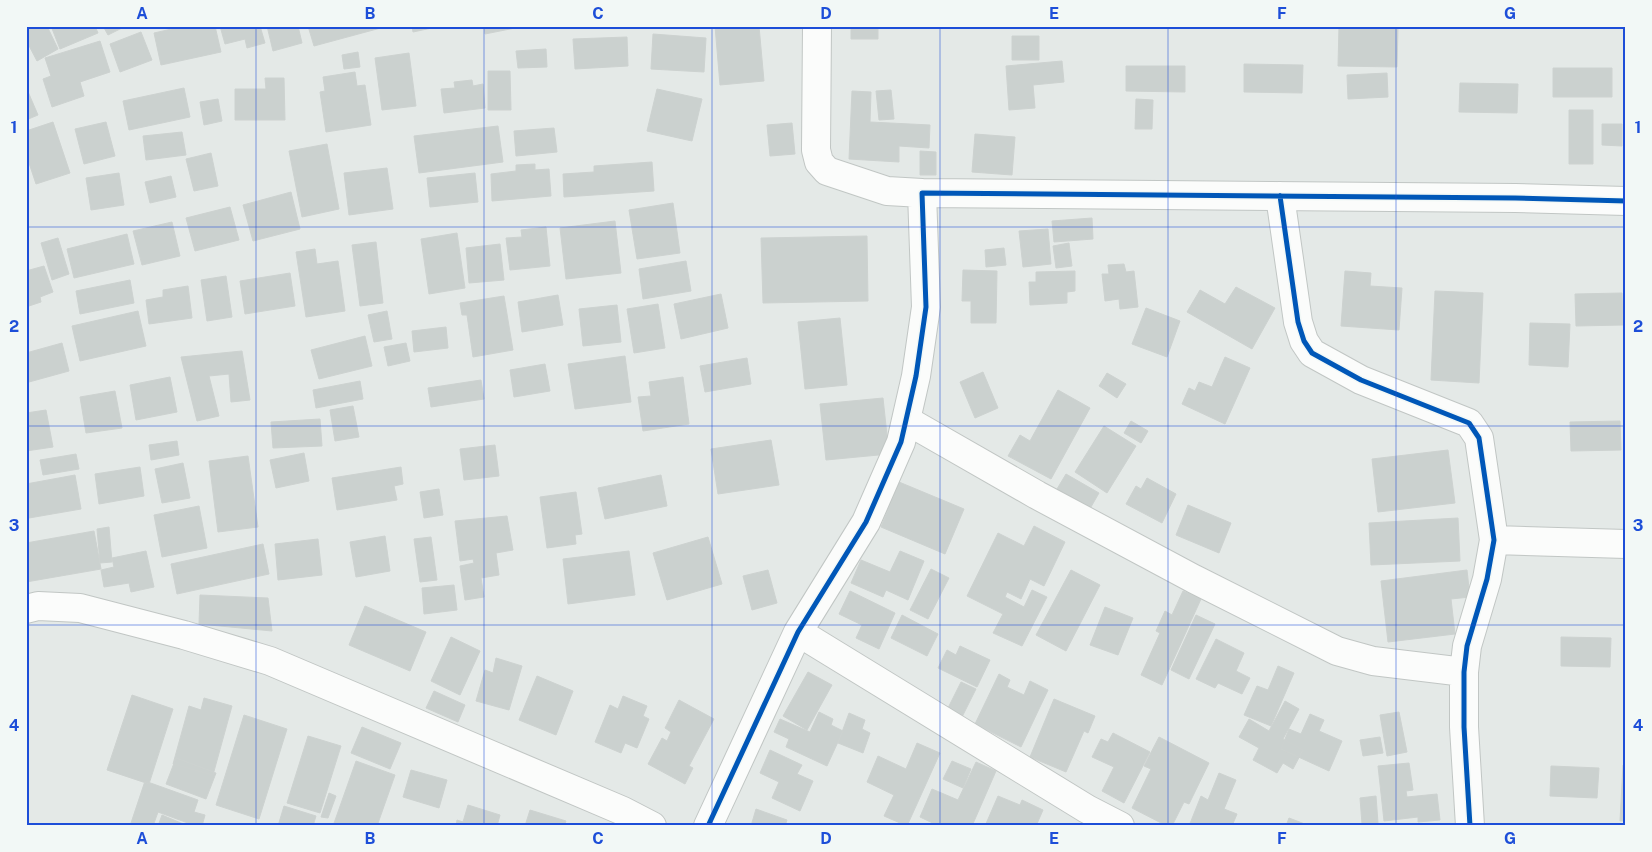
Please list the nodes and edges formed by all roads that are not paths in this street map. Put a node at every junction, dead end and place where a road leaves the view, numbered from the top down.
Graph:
1 (817, 26) edge
2 (922, 194) junction
3 (1280, 196) junction
4 (1626, 201) edge
5 (906, 420) junction
6 (1494, 540) junction
7 (1626, 544) edge
8 (26, 609) edge
9 (798, 632) junction
10 (1464, 672) junction
11 (652, 826) edge
12 (708, 826) edge
13 (1120, 826) edge
14 (1470, 826) edge

1 - 2 street
2 - 3 street
2 - 5 street
3 - 4 street
3 - 6 street
5 - 9 street
5 - 10 street
6 - 7 street
6 - 10 street
8 - 11 street
9 - 12 street
9 - 13 street
10 - 14 street

